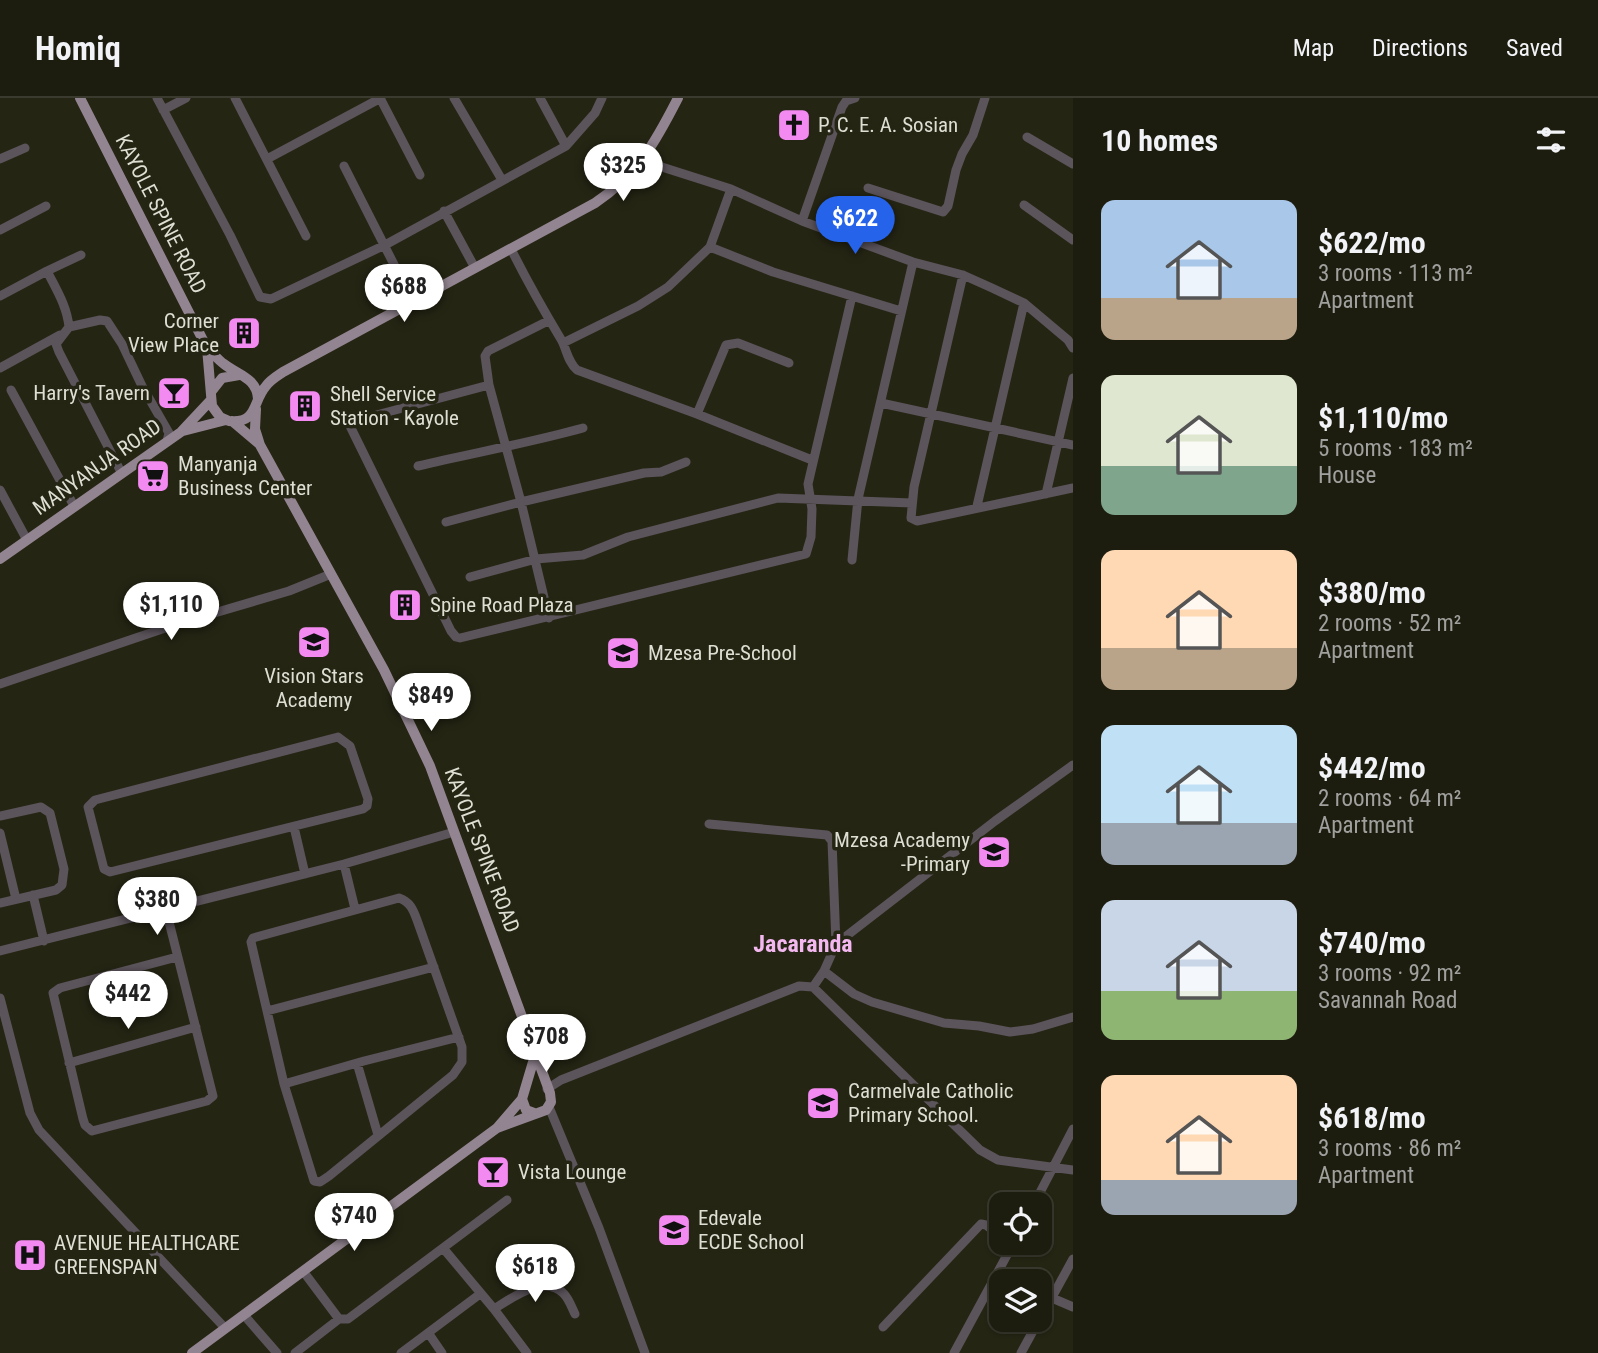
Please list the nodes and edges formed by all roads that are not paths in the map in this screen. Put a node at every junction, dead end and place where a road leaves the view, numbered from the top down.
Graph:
1 (80, 98) edge
2 (157, 98) edge
3 (186, 98) edge
4 (235, 98) edge
5 (381, 98) edge
6 (454, 98) edge
7 (540, 98) edge
8 (602, 98) edge
9 (678, 98) edge
10 (855, 98) edge
11 (985, 98) edge
12 (163, 110) junction
13 (1027, 137) dead end
14 (566, 146) junction
15 (25, 148) dead end
16 (0, 159) edge
17 (267, 159) junction
18 (643, 161) junction
19 (1073, 164) edge
20 (344, 166) dead end
21 (420, 175) dead end
22 (502, 180) junction
23 (868, 188) dead end
24 (731, 189) junction
25 (1024, 205) dead end
26 (46, 206) dead end
27 (444, 211) junction
28 (802, 221) junction
29 (0, 230) edge
30 (306, 236) dead end
31 (1073, 240) edge
32 (384, 245) junction
33 (710, 247) junction
34 (511, 249) junction
35 (81, 255) dead end
36 (913, 262) junction
37 (475, 268) junction
38 (47, 271) junction
39 (963, 275) junction
40 (0, 296) edge
41 (852, 296) junction
42 (413, 302) junction
43 (1024, 303) junction
44 (901, 311) junction
45 (548, 321) junction
46 (66, 331) junction
47 (563, 343) junction
48 (207, 348) junction
49 (1073, 348) edge
50 (789, 363) dead end
51 (0, 368) edge
52 (283, 372) junction
53 (243, 376) junction
54 (1073, 378) edge
55 (489, 385) junction
56 (11, 390) dead end
57 (211, 396) junction
58 (881, 403) junction
59 (257, 405) junction
60 (930, 413) junction
61 (697, 414) junction
62 (229, 420) junction
63 (995, 427) junction
64 (583, 428) dead end
65 (181, 432) junction
66 (167, 441) junction
67 (1059, 441) junction
68 (260, 445) junction
69 (506, 445) junction
70 (1073, 445) edge
71 (812, 460) junction
72 (686, 462) dead end
73 (418, 466) dead end
74 (121, 472) junction
75 (1073, 488) edge
76 (0, 490) edge
77 (1046, 494) junction
78 (858, 499) junction
79 (811, 500) junction
80 (522, 502) junction
81 (912, 503) junction
82 (74, 506) junction
83 (977, 506) junction
84 (446, 522) dead end
85 (27, 540) junction
86 (0, 559) edge
87 (536, 559) junction
88 (852, 560) dead end
89 (331, 574) junction
90 (470, 577) dead end
91 (549, 618) junction
92 (0, 684) edge
93 (1073, 765) edge
94 (0, 816) edge
95 (709, 824) dead end
96 (294, 827) junction
97 (454, 832) junction
98 (0, 833) edge
99 (344, 864) junction
100 (305, 874) junction
101 (33, 895) junction
102 (16, 899) junction
103 (0, 903) edge
104 (355, 909) junction
105 (166, 910) junction
106 (44, 941) junction
107 (836, 944) junction
108 (0, 951) edge
109 (177, 957) junction
110 (434, 967) junction
111 (824, 971) junction
112 (813, 987) junction
113 (0, 998) edge
114 (267, 1011) junction
115 (1073, 1017) edge
116 (196, 1027) junction
117 (458, 1037) junction
118 (536, 1052) junction
119 (69, 1063) junction
120 (357, 1063) junction
121 (285, 1084) junction
122 (547, 1089) junction
123 (524, 1094) junction
124 (549, 1107) junction
125 (534, 1113) junction
126 (497, 1128) junction
127 (1073, 1129) edge
128 (377, 1135) junction
129 (1052, 1167) junction
130 (1073, 1170) edge
131 (1040, 1192) edge
132 (507, 1200) dead end
133 (989, 1227) edge
134 (443, 1248) junction
135 (1006, 1255) edge
136 (1073, 1259) edge
137 (303, 1270) junction
138 (480, 1294) junction
139 (1052, 1298) joint
140 (1073, 1307) edge
141 (494, 1309) junction
142 (575, 1314) dead end
143 (244, 1315) junction
144 (339, 1318) junction
145 (883, 1326) dead end
146 (225, 1328) junction
147 (1032, 1332) edge
148 (429, 1335) junction
149 (192, 1353) edge
150 (277, 1353) edge
151 (295, 1353) edge
152 (401, 1353) edge
153 (442, 1353) edge
154 (527, 1353) edge
155 (645, 1353) edge
156 (954, 1353) edge
157 (1021, 1353) edge

1 - 48 main road, KAYOLE SPINE ROAD
2 - 12 street
3 - 12 street
4 - 17 street
5 - 17 street
5 - 21 street
6 - 22 street
7 - 14 street
8 - 14 street
9 - 18 main road
10 - 28 street
11 - 23 street
12 - 32 street
13 - 19 street
14 - 22 street
15 - 16 street
17 - 30 street
18 - 24 street
18 - 34 main road
20 - 32 street
22 - 27 street
24 - 28 street
24 - 33 street
25 - 31 street
26 - 29 street
27 - 32 street
27 - 37 street
28 - 36 street
32 - 42 street
33 - 41 street
33 - 47 street
34 - 37 main road
34 - 45 street
35 - 38 street
36 - 39 street
36 - 44 street
37 - 42 main road
38 - 40 street
38 - 46 street
39 - 43 street
39 - 60 street
41 - 44 street
41 - 71 street
42 - 52 main road
43 - 49 street
43 - 63 street
44 - 58 street
45 - 47 street
45 - 55 street
46 - 51 street
46 - 66 street
46 - 74 street
47 - 61 street
48 - 53 main road
48 - 57 main road
50 - 61 street
52 - 53 main road
52 - 59 main road
53 - 57 main road
53 - 59 main road
54 - 67 street
55 - 69 street
55 - 91 street
56 - 82 street
57 - 62 main road
57 - 65 main road, MANYANJA ROAD
58 - 60 street
58 - 78 street
59 - 62 main road
59 - 68 main road
60 - 63 street
60 - 81 street
61 - 71 street
62 - 65 main road
62 - 68 main road
63 - 67 street
63 - 83 street
64 - 69 street
65 - 66 main road, MANYANJA ROAD
66 - 74 main road, MANYANJA ROAD
67 - 70 street
67 - 77 street
68 - 89 main road, KAYOLE SPINE ROAD
69 - 73 street
69 - 80 street
71 - 79 street
72 - 80 street
74 - 82 main road, MANYANJA ROAD
75 - 77 street
76 - 85 street
77 - 83 street
78 - 79 street
78 - 81 street
78 - 88 street
79 - 87 street
79 - 91 street
80 - 84 street
80 - 87 street
81 - 83 street
82 - 85 main road, MANYANJA ROAD
85 - 86 main road, MANYANJA ROAD
87 - 90 street
87 - 91 street
89 - 92 street
89 - 97 main road, KAYOLE SPINE ROAD
93 - 107 street
94 - 101 street
95 - 107 street
96 - 96 street
96 - 100 street
97 - 99 street
97 - 118 main road, KAYOLE SPINE ROAD
98 - 102 street
99 - 100 street
99 - 104 street
100 - 105 street
101 - 102 street
101 - 106 street
102 - 103 street
104 - 110 street
104 - 114 street
105 - 106 street
105 - 109 street
106 - 108 street
107 - 111 street
109 - 116 street
109 - 119 street
110 - 114 street
110 - 117 street
111 - 112 street
111 - 115 street
112 - 122 street
112 - 129 street
113 - 146 street
114 - 121 street
116 - 119 street
116 - 119 street
117 - 120 street
117 - 128 street
118 - 122 main road, KAYOLE SPINE ROAD
118 - 123 main road
120 - 121 street
120 - 128 street
121 - 128 street
122 - 123 main road
122 - 124 main road
123 - 125 main road
123 - 126 main road
124 - 125 main road
124 - 155 street
125 - 126 main road
126 - 137 main road
127 - 129 street
129 - 130 street
129 - 131 street
132 - 134 street
133 - 145 street
134 - 138 street
134 - 144 street
135 - 156 street
136 - 139 street
137 - 143 main road
137 - 144 street
138 - 141 street
138 - 148 street
139 - 140 street
141 - 142 street
141 - 154 street
143 - 146 main road
143 - 150 street
144 - 151 street
146 - 149 main road
147 - 157 street
148 - 152 street
148 - 153 street

